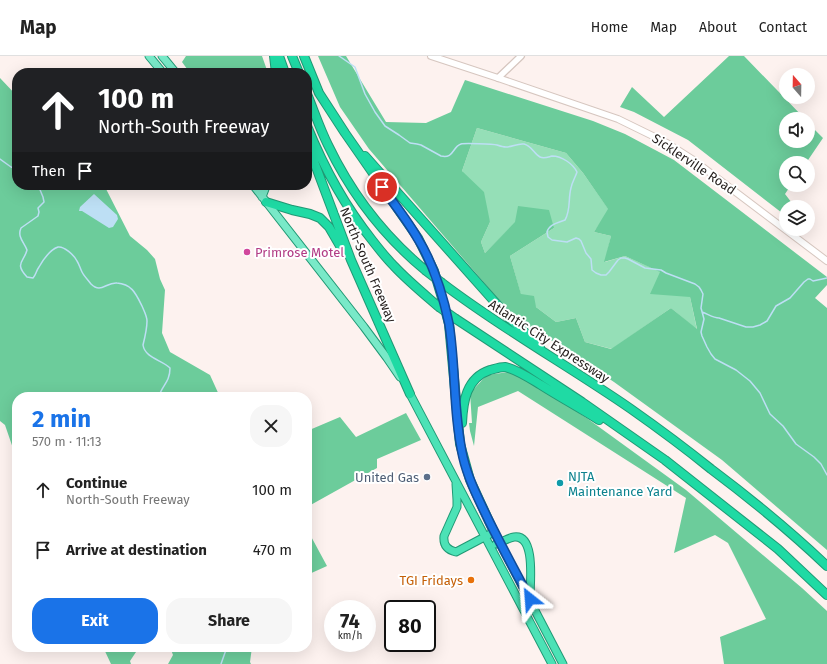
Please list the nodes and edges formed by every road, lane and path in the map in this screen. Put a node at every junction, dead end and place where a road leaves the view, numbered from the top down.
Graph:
1 (149, 56) edge
2 (274, 56) edge
3 (292, 56) edge
4 (304, 56) edge
5 (431, 56) edge
6 (521, 56) edge
7 (163, 57) edge
8 (438, 57) edge
9 (156, 64) junction
10 (159, 68) edge
11 (172, 68) edge
12 (275, 68) edge
13 (297, 68) edge
14 (309, 68) edge
15 (312, 75) edge
16 (498, 78) junction
17 (312, 106) edge
18 (345, 134) junction
19 (312, 138) edge
20 (312, 156) edge
21 (257, 190) edge
22 (265, 190) edge
23 (264, 199) junction
24 (827, 261) edge
25 (364, 290) junction
26 (570, 370) junction
27 (410, 394) junction
28 (460, 444) junction
29 (665, 460) junction
30 (455, 480) junction
31 (494, 532) junction
32 (486, 536) junction
33 (500, 543) junction
34 (491, 547) junction
35 (827, 566) edge
36 (827, 595) edge
37 (530, 599) junction
38 (552, 664) edge
39 (563, 664) edge

1 - 9 main road
2 - 12 highway
3 - 13 highway
4 - 14 highway
5 - 8 main road, Sicklerville Road
6 - 16 street
7 - 9 main road
7 - 11 main road
8 - 16 main road, Sicklerville Road
9 - 10 main road
15 - 18 highway
16 - 24 main road, Sicklerville Road
17 - 26 highway, Atlantic City Expressway, bridge
18 - 26 highway
18 - 28 highway
19 - 29 highway, bridge
20 - 25 highway, North-South Freeway
21 - 23 main road
22 - 23 main road
23 - 25 highway
23 - 27 main road
25 - 27 highway, North-South Freeway
26 - 35 highway, Atlantic City Expressway
27 - 30 highway
28 - 29 highway
28 - 31 highway
29 - 36 highway
30 - 32 highway
30 - 32 highway
31 - 32 highway
31 - 33 highway
32 - 34 highway
33 - 34 highway
33 - 37 highway
33 - 37 highway
34 - 38 highway
37 - 39 highway

